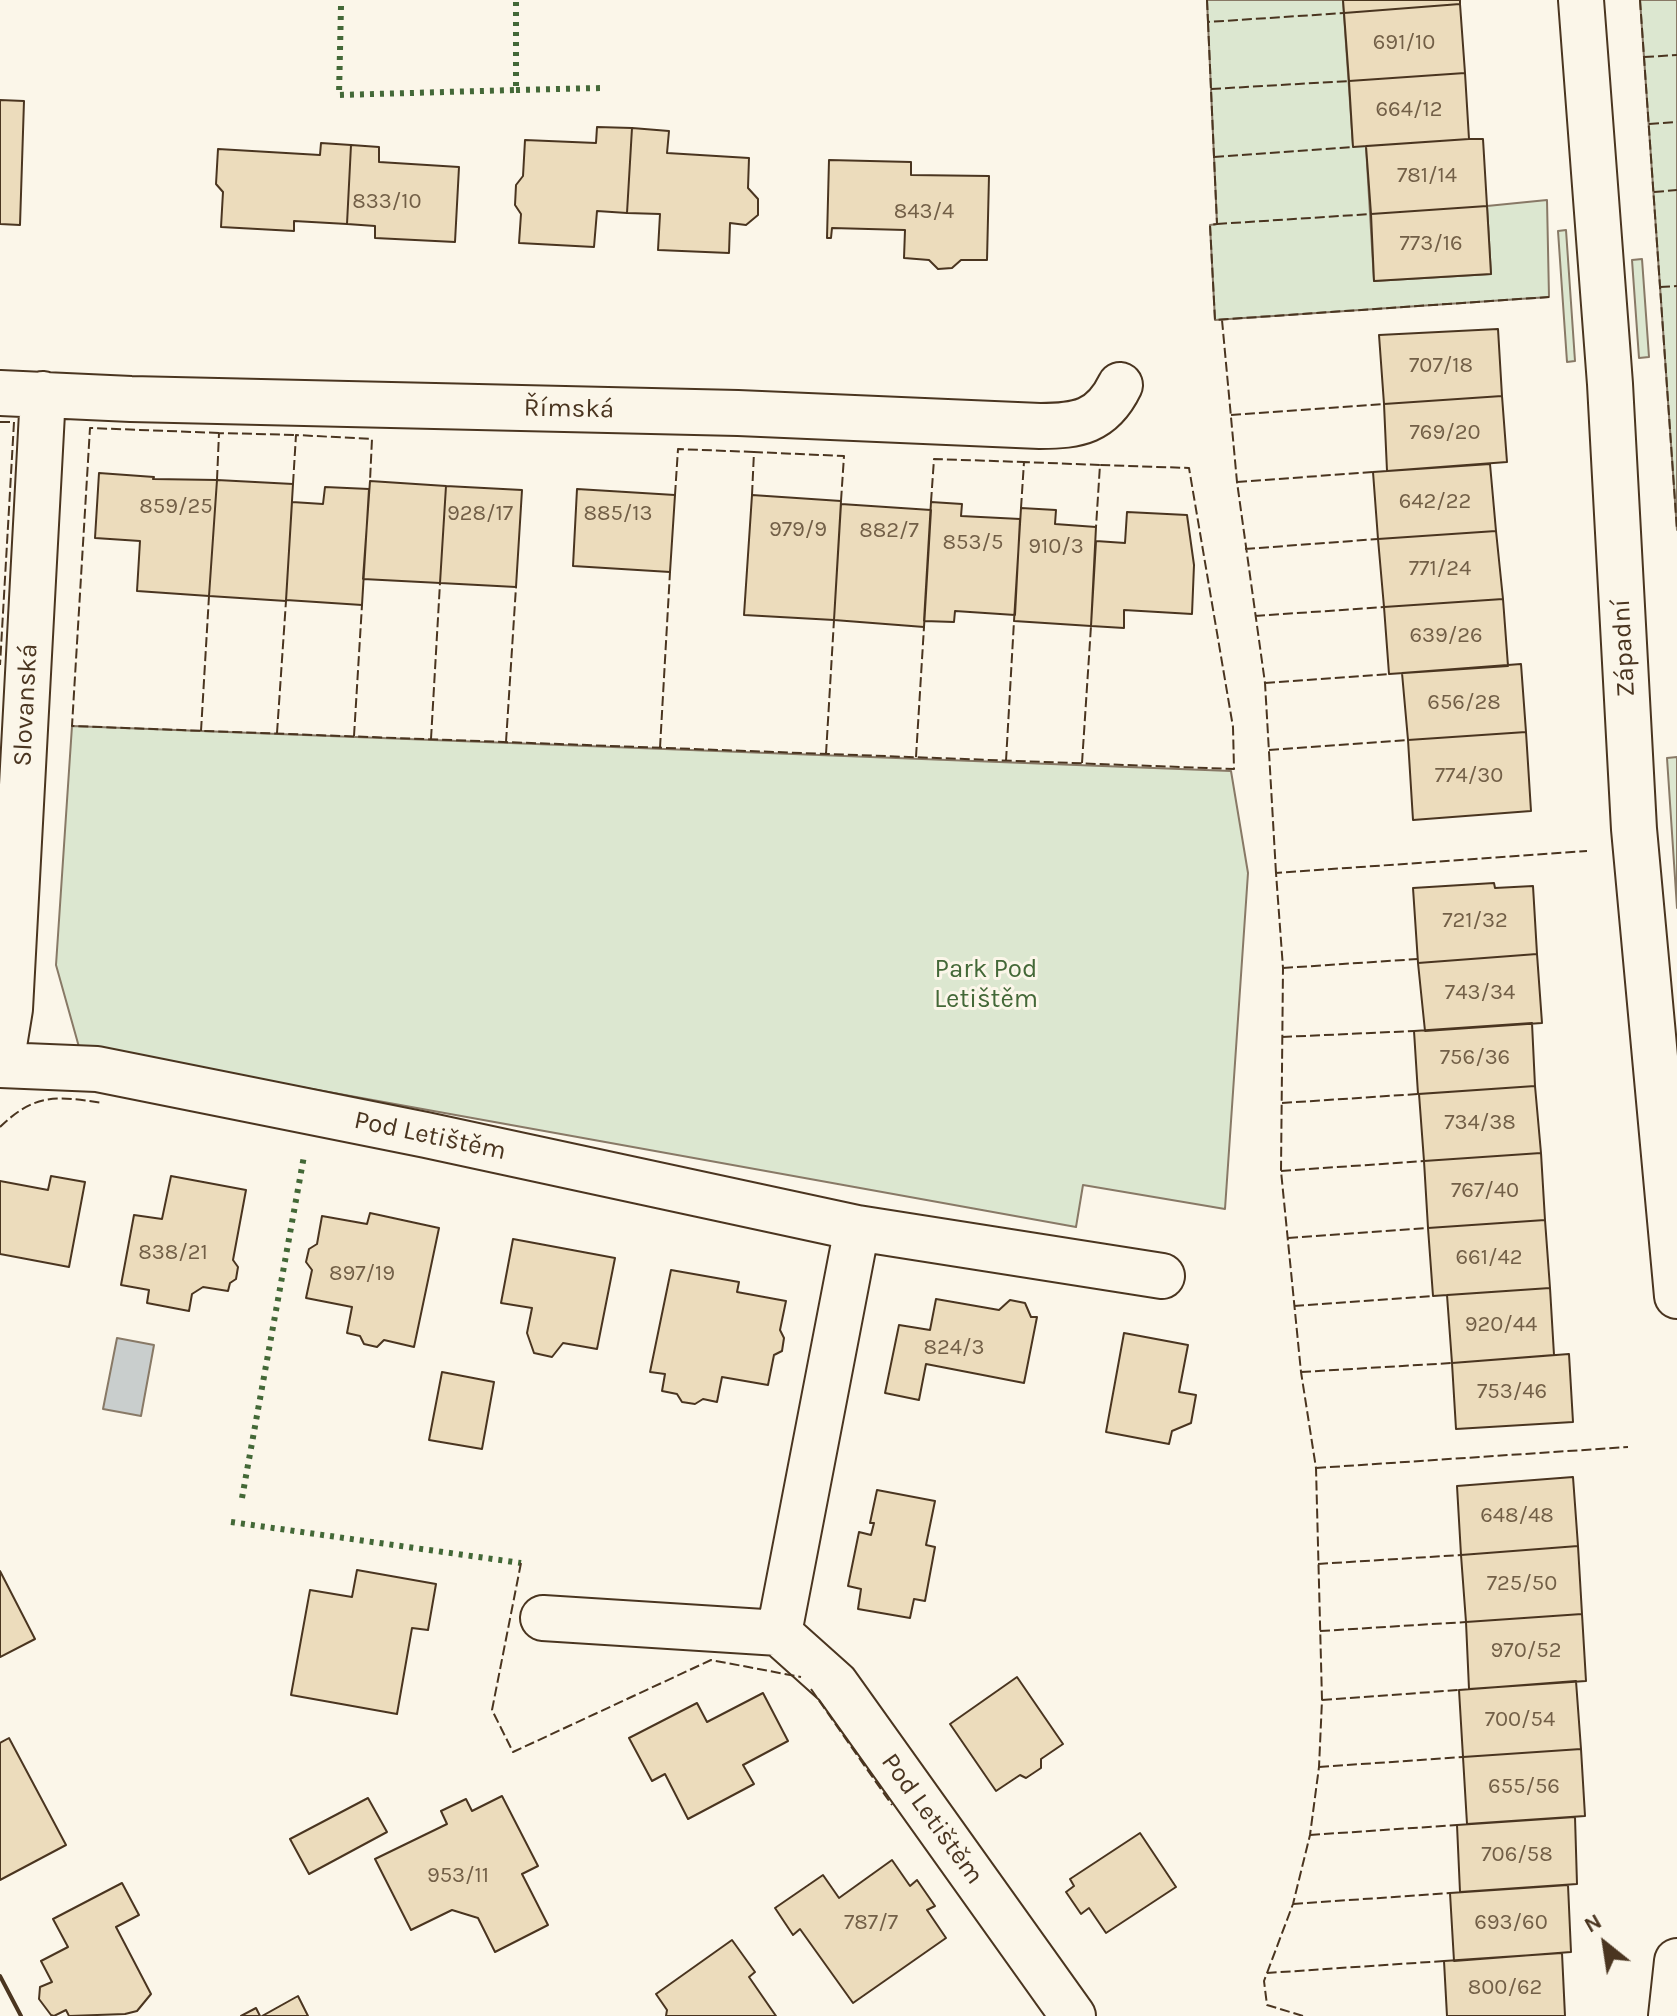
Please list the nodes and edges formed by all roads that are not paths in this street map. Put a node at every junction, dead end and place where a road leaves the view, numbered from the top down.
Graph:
1 (1581, 0) edge
2 (1120, 385) dead end
3 (0, 393) edge
4 (43, 394) junction
5 (1, 1064) edge
6 (857, 1228) junction
7 (1162, 1276) dead end
8 (1677, 1296) edge
9 (543, 1618) dead end
10 (779, 1633) junction
11 (1677, 1961) edge
12 (1073, 2016) edge
13 (1671, 2016) edge

1 - 8 street, Západní
2 - 4 street, Římská
3 - 4 street, Římská
4 - 5 street, Slovanská
5 - 6 street, Pod Letištěm
6 - 7 street, Pod Letištěm
6 - 10 street
9 - 10 street
10 - 12 street, Pod Letištěm
11 - 13 street

